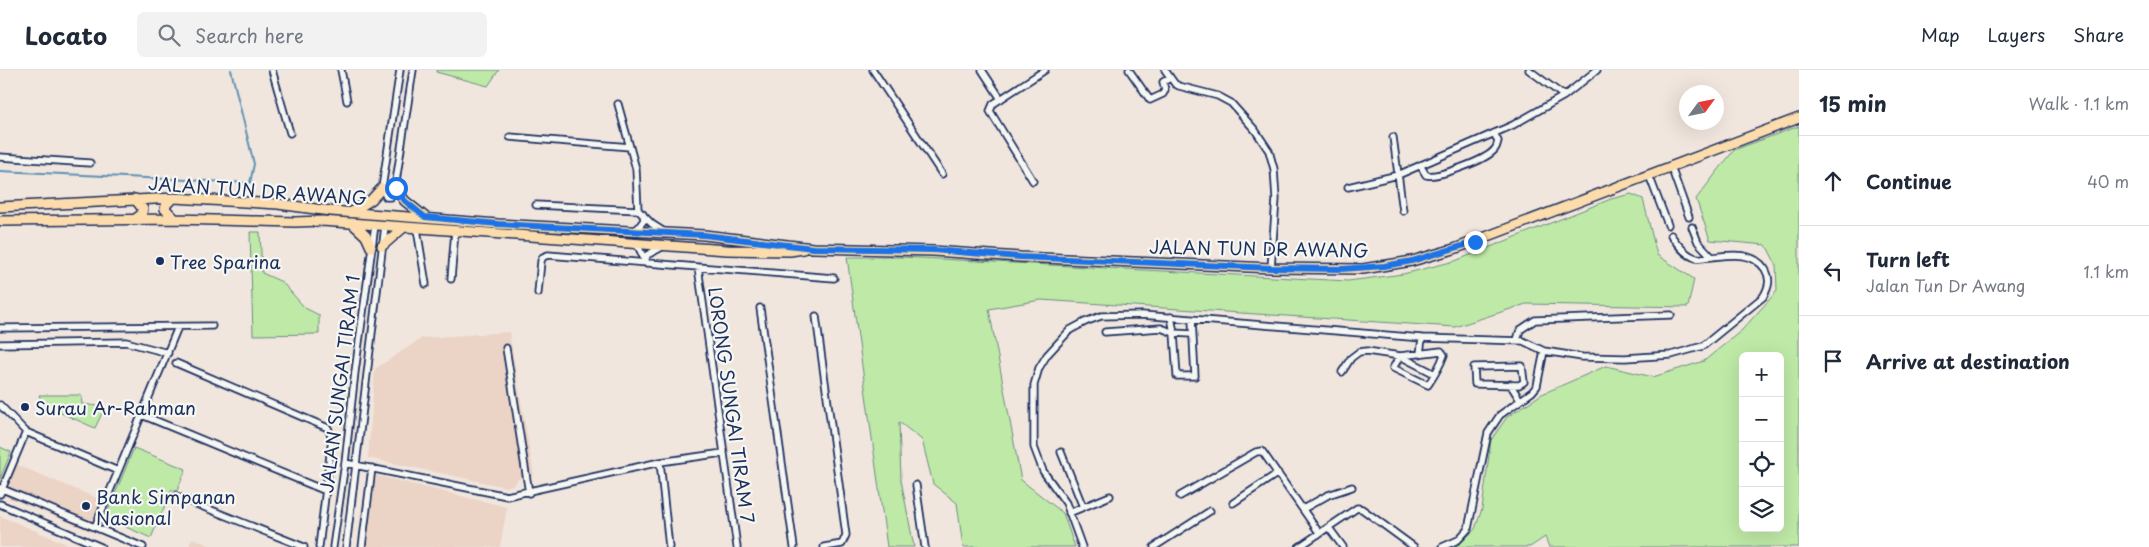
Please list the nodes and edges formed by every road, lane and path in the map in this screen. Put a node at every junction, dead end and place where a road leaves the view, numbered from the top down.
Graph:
1 (272, 70) edge
2 (341, 70) edge
3 (400, 70) edge
4 (412, 70) edge
5 (872, 70) edge
6 (982, 70) edge
7 (1045, 70) edge
8 (1129, 70) edge
9 (1165, 70) edge
10 (1529, 70) edge
11 (1597, 70) edge
12 (1170, 78) junction
13 (1564, 96) junction
14 (1001, 99) junction
15 (347, 100) dead end
16 (618, 104) dead end
17 (1799, 118) edge
18 (290, 133) dead end
19 (1494, 133) junction
20 (510, 137) dead end
21 (1393, 137) dead end
22 (630, 147) junction
23 (0, 157) edge
24 (90, 163) dead end
25 (1420, 166) junction
26 (1671, 167) junction
27 (942, 174) dead end
28 (1398, 175) junction
29 (1648, 175) junction
30 (1033, 180) dead end
31 (1348, 187) dead end
32 (382, 188) junction
33 (396, 188) junction
34 (174, 198) junction
35 (135, 199) junction
36 (536, 205) dead end
37 (0, 207) edge
38 (353, 211) junction
39 (1402, 211) dead end
40 (641, 212) junction
41 (425, 217) junction
42 (1689, 217) dead end
43 (175, 219) junction
44 (134, 220) junction
45 (0, 221) edge
46 (352, 223) junction
47 (375, 225) junction
48 (1668, 225) dead end
49 (386, 226) junction
50 (404, 227) junction
51 (1692, 227) dead end
52 (417, 228) junction
53 (633, 230) junction
54 (455, 231) junction
55 (665, 232) junction
56 (1671, 235) dead end
57 (632, 242) junction
58 (382, 246) junction
59 (666, 246) junction
60 (371, 247) junction
61 (813, 248) junction
62 (1712, 257) junction
63 (645, 263) junction
64 (698, 267) junction
65 (1272, 268) junction
66 (834, 278) dead end
67 (451, 279) dead end
68 (426, 284) dead end
69 (538, 293) dead end
70 (760, 308) dead end
71 (1671, 315) dead end
72 (816, 316) dead end
73 (1171, 317) junction
74 (1192, 320) junction
75 (212, 326) dead end
76 (178, 327) junction
77 (0, 328) edge
78 (1105, 332) dead end
79 (1174, 333) junction
80 (1191, 334) junction
81 (1422, 338) junction
82 (1434, 339) junction
83 (1517, 340) junction
84 (0, 344) edge
85 (506, 348) dead end
86 (1433, 352) junction
87 (1544, 352) junction
88 (168, 353) junction
89 (1420, 354) junction
90 (1400, 356) junction
91 (176, 364) dead end
92 (1342, 372) dead end
93 (1436, 374) junction
94 (1510, 384) junction
95 (1520, 400) junction
96 (0, 405) edge
97 (142, 415) junction
98 (26, 432) junction
99 (1061, 452) dead end
100 (724, 453) junction
101 (660, 462) junction
102 (345, 463) junction
103 (356, 464) junction
104 (372, 468) junction
105 (118, 471) junction
106 (1278, 473) junction
107 (916, 485) dead end
108 (1352, 487) dead end
109 (1, 491) edge
110 (326, 491) junction
111 (529, 493) junction
112 (176, 496) dead end
113 (1110, 496) dead end
114 (1180, 496) dead end
115 (1233, 503) dead end
116 (0, 504) edge
117 (1083, 508) junction
118 (1303, 509) junction
119 (1210, 511) dead end
120 (1070, 513) junction
121 (95, 527) junction
122 (1329, 528) junction
123 (1320, 534) junction
124 (101, 547) edge
125 (143, 547) edge
126 (304, 547) edge
127 (319, 547) edge
128 (333, 547) edge
129 (346, 547) edge
130 (362, 547) edge
131 (669, 547) edge
132 (737, 547) edge
133 (794, 547) edge
134 (824, 547) edge
135 (925, 547) edge
136 (1082, 547) edge
137 (1154, 547) edge
138 (1299, 547) edge
139 (1342, 547) edge
140 (1414, 547) edge
141 (1442, 547) edge

1 - 18 street
2 - 15 street
3 - 32 street
4 - 33 street
5 - 27 street
6 - 14 street
7 - 14 street
8 - 12 street
9 - 12 street
10 - 13 street
11 - 13 street
12 - 65 street
13 - 19 street
14 - 30 street
16 - 22 street
17 - 26 main road, JALAN TUN DR AWANG
19 - 25 street
19 - 25 street
20 - 22 street
21 - 28 street
22 - 40 street
23 - 24 street
25 - 28 street
26 - 29 main road, JALAN TUN DR AWANG
26 - 42 street
28 - 31 street
28 - 39 street
29 - 48 street
29 - 65 main road, JALAN TUN DR AWANG
32 - 33 street
32 - 38 main road
33 - 41 main road
34 - 35 main road, JALAN TUN DR AWANG
34 - 38 main road, JALAN TUN DR AWANG
34 - 43 main road
35 - 37 main road, JALAN TUN DR AWANG
35 - 44 main road
36 - 40 street
38 - 41 main road, JALAN TUN DR AWANG
40 - 53 street
40 - 55 street
41 - 53 main road, JALAN TUN DR AWANG
43 - 44 main road, JALAN TUN DR AWANG
43 - 46 main road, JALAN TUN DR AWANG
44 - 45 main road, JALAN TUN DR AWANG
46 - 47 main road, JALAN TUN DR AWANG
46 - 60 main road
47 - 49 main road, JALAN TUN DR AWANG
47 - 60 street, JALAN SUNGAI TIRAM 1
49 - 50 main road, JALAN TUN DR AWANG
49 - 58 street, JALAN SUNGAI TIRAM 1
50 - 52 main road, JALAN TUN DR AWANG
50 - 58 main road
51 - 62 street
52 - 54 main road, JALAN TUN DR AWANG
52 - 68 street
53 - 55 main road, JALAN TUN DR AWANG
54 - 57 main road, JALAN TUN DR AWANG
54 - 67 street
55 - 61 main road, JALAN TUN DR AWANG
56 - 62 street
57 - 59 main road, JALAN TUN DR AWANG
57 - 63 street
58 - 103 street, JALAN SUNGAI TIRAM 1
59 - 61 main road, JALAN TUN DR AWANG
59 - 63 street
60 - 102 street, JALAN SUNGAI TIRAM 1
61 - 65 main road, JALAN TUN DR AWANG
62 - 87 street
63 - 64 street
63 - 69 street
64 - 66 street
64 - 100 street, LORONG SUNGAI TIRAM 7
70 - 133 street
71 - 83 street
72 - 134 street
73 - 74 street
73 - 79 street
73 - 120 street
74 - 80 street
74 - 81 street
75 - 76 street
76 - 77 street
76 - 88 street
78 - 79 street
79 - 80 street
79 - 80 street
81 - 82 street
81 - 89 street
82 - 83 street
82 - 86 street
83 - 87 street
84 - 88 street
85 - 111 street
86 - 89 street
86 - 93 street
87 - 95 street
88 - 97 street
89 - 90 street
90 - 92 street
90 - 93 street
90 - 93 street
91 - 110 street
94 - 94 street
94 - 95 street
95 - 141 street
96 - 98 street
97 - 105 street
97 - 110 street
98 - 105 street
98 - 109 street
99 - 117 street
100 - 101 street
100 - 132 street, LORONG SUNGAI TIRAM 7
101 - 111 street
101 - 131 street
102 - 103 street
102 - 128 street, JALAN SUNGAI TIRAM 1
103 - 104 street
103 - 129 street, JALAN SUNGAI TIRAM 1
104 - 111 street
104 - 130 street
105 - 121 street
106 - 114 street
106 - 115 street
106 - 118 street
107 - 135 street
108 - 118 street
109 - 121 street
110 - 127 street
112 - 126 street
113 - 117 street
116 - 124 street
117 - 120 street
118 - 123 street
119 - 137 street
120 - 136 street
121 - 125 street
122 - 123 street
122 - 139 street
122 - 140 street
123 - 138 street

